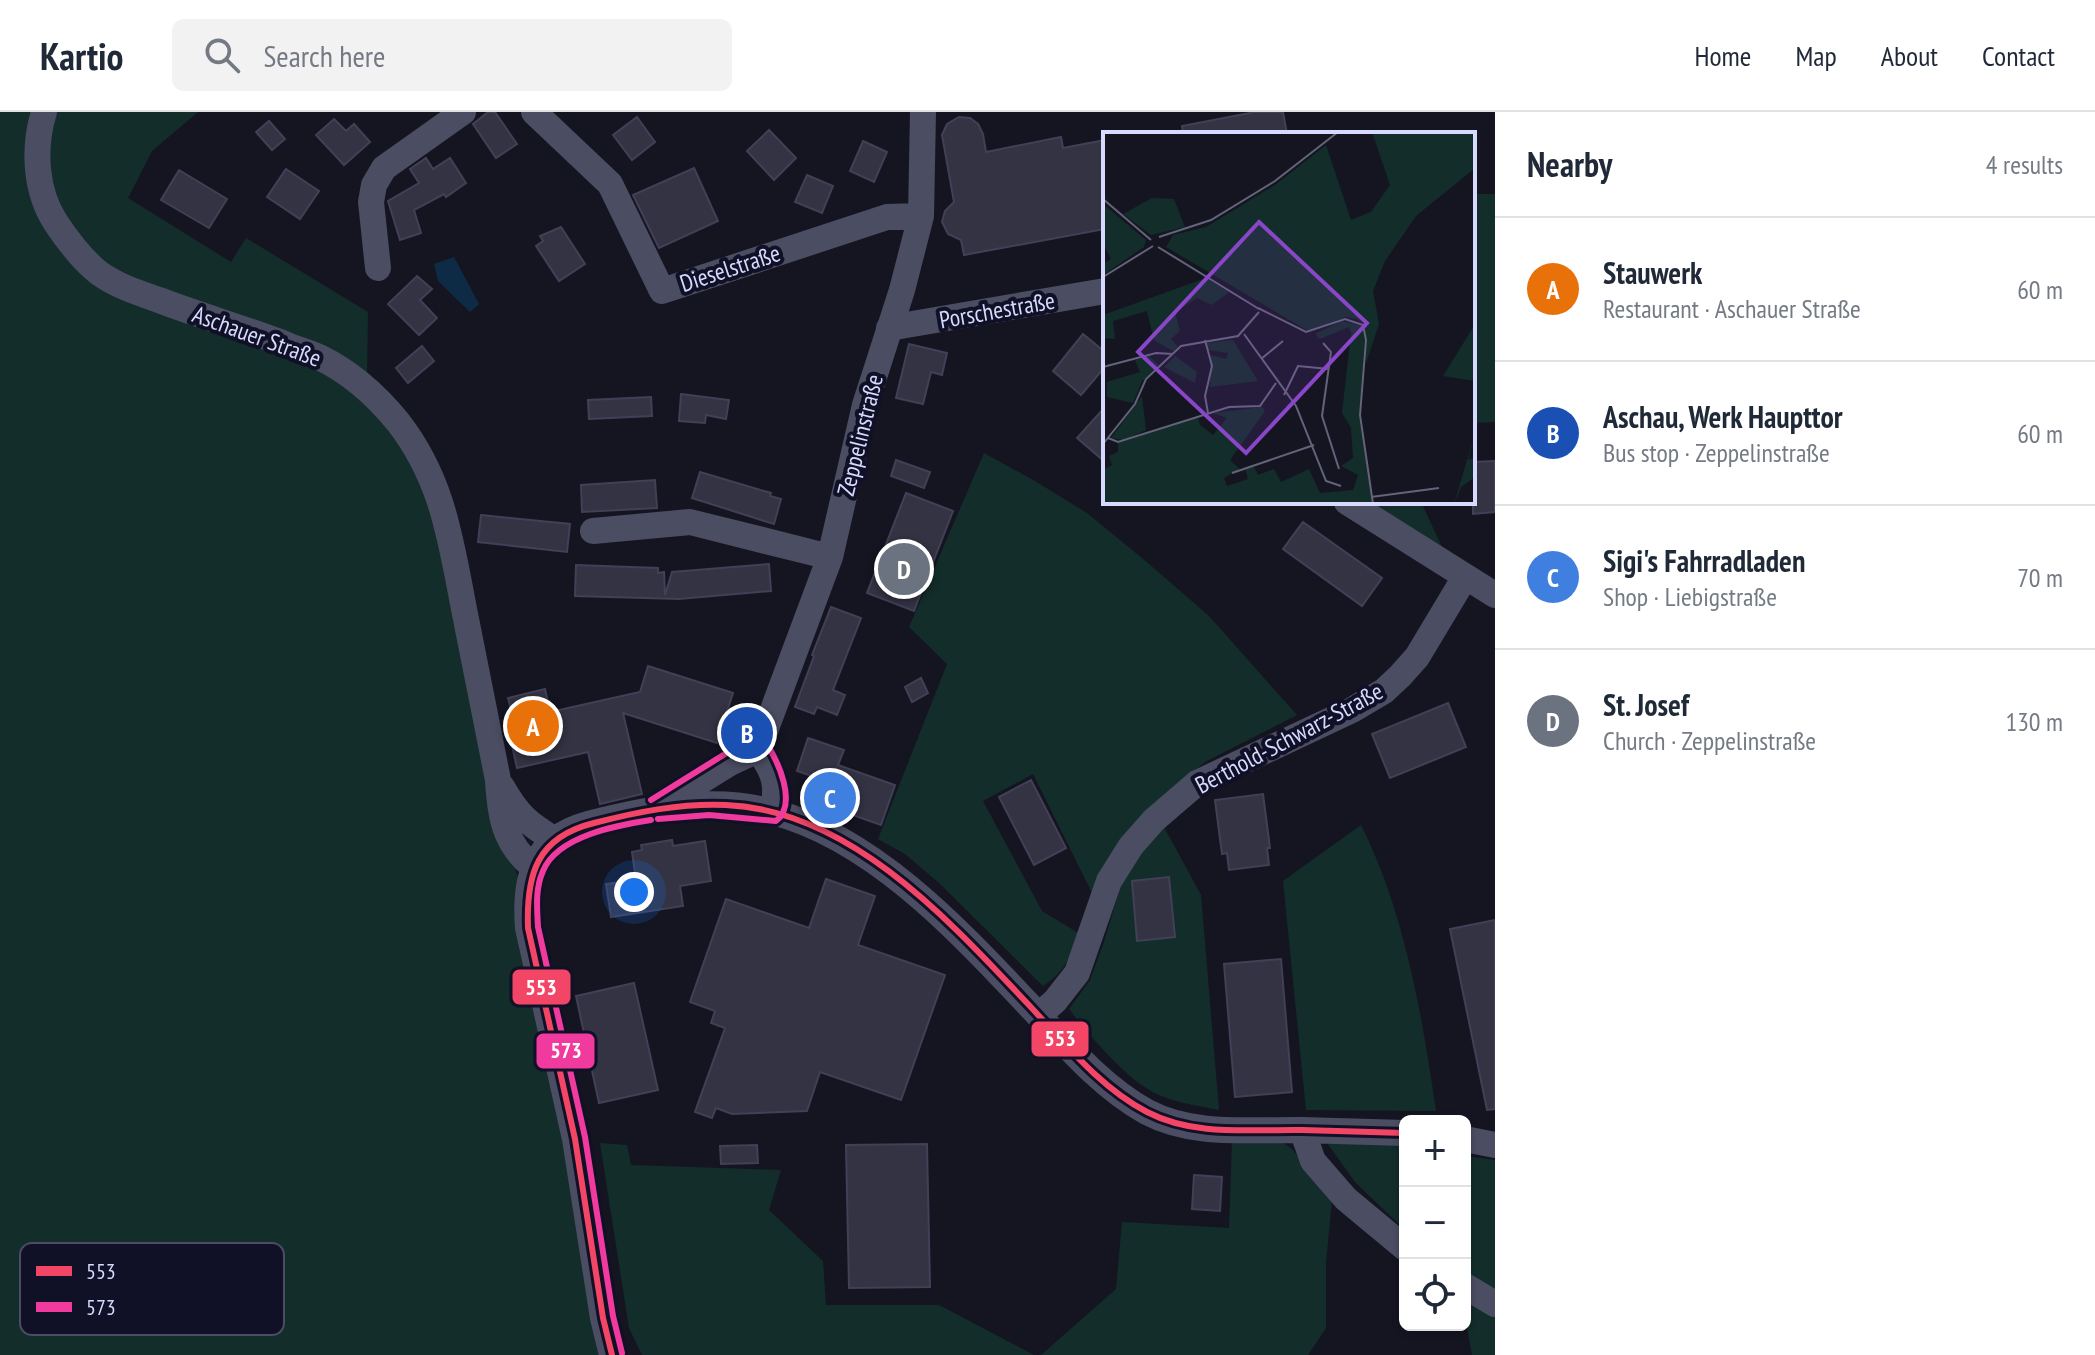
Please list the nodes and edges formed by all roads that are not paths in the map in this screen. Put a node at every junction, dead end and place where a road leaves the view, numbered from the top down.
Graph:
1 (44, 112) edge
2 (463, 112) edge
3 (534, 112) edge
4 (923, 112) edge
5 (921, 216) junction
6 (378, 268) dead end
7 (1103, 291) edge
8 (889, 328) junction
9 (1350, 504) edge
10 (593, 531) dead end
11 (830, 557) junction
12 (1465, 577) junction
13 (1495, 595) edge
14 (758, 750) junction
15 (498, 780) junction
16 (653, 810) junction
17 (773, 812) junction
18 (555, 840) junction
19 (533, 867) junction
20 (1039, 1015) junction
21 (1302, 1130) junction
22 (1399, 1133) edge
23 (1471, 1140) edge
24 (1495, 1145) edge
25 (1399, 1243) edge
26 (1471, 1290) edge
27 (1495, 1304) edge
28 (612, 1355) edge

1 - 15 street, Aschauer Straße
2 - 6 street
3 - 5 street, Dieselstraße
4 - 5 street, Zeppelinstraße
5 - 8 street, Zeppelinstraße
7 - 8 street, Porschestraße
8 - 11 street, Zeppelinstraße
9 - 12 street
10 - 11 street
11 - 14 street, Zeppelinstraße
12 - 13 street
12 - 20 street, Berthold-Schwarz-Straße
14 - 16 street
14 - 17 street
15 - 18 street, Aschauer Straße
15 - 19 street, Aschauer Straße
16 - 17 street
16 - 18 street
17 - 20 street
18 - 19 street
19 - 28 street
20 - 21 street
21 - 22 street
21 - 25 street
23 - 24 street
26 - 27 street

